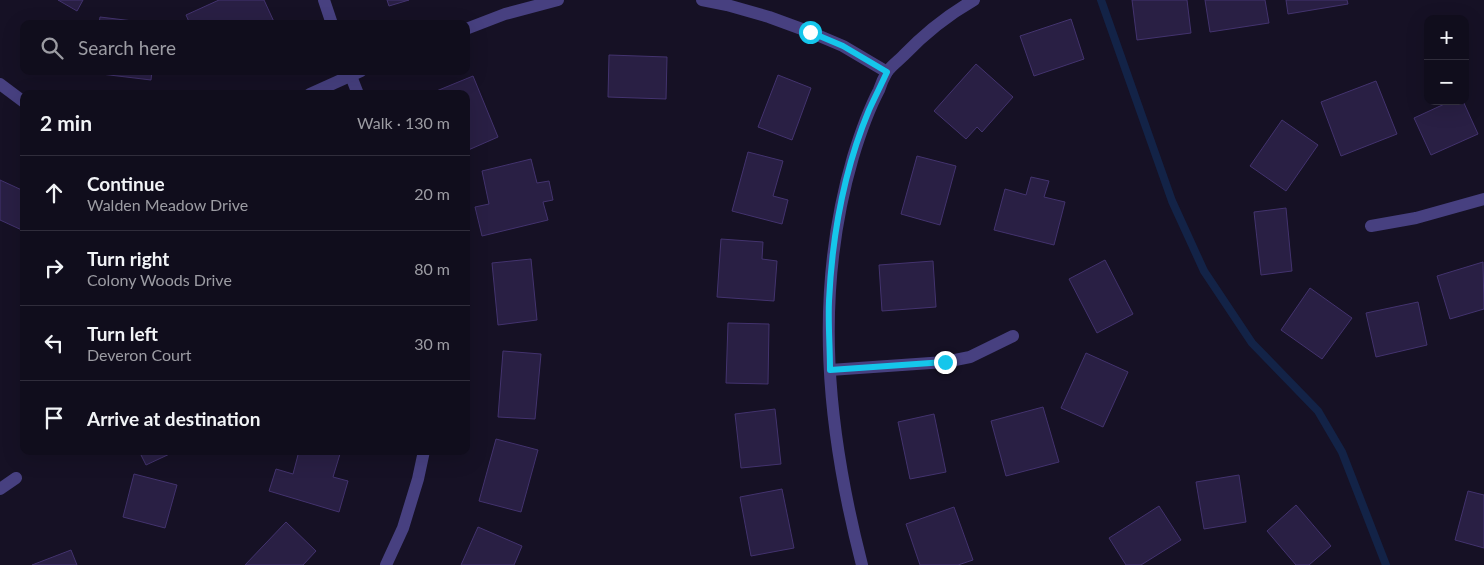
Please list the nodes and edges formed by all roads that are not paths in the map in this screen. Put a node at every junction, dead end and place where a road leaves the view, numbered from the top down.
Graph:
1 (324, 0) edge
2 (558, 0) edge
3 (702, 0) edge
4 (974, 0) edge
5 (331, 20) edge
6 (470, 27) edge
7 (887, 72) junction
8 (349, 75) edge
9 (353, 75) edge
10 (0, 84) edge
11 (318, 90) edge
12 (357, 90) edge
13 (20, 99) edge
14 (1484, 199) edge
15 (1372, 226) dead end
16 (1013, 336) dead end
17 (830, 370) junction
18 (423, 455) edge
19 (16, 478) dead end
20 (0, 489) edge
21 (386, 565) edge
22 (862, 565) edge

1 - 5 street
2 - 6 street
3 - 7 street
4 - 7 street
7 - 17 street
8 - 11 street
9 - 12 street
10 - 13 street
14 - 15 street
16 - 17 street
17 - 22 street
18 - 21 street
19 - 20 street

